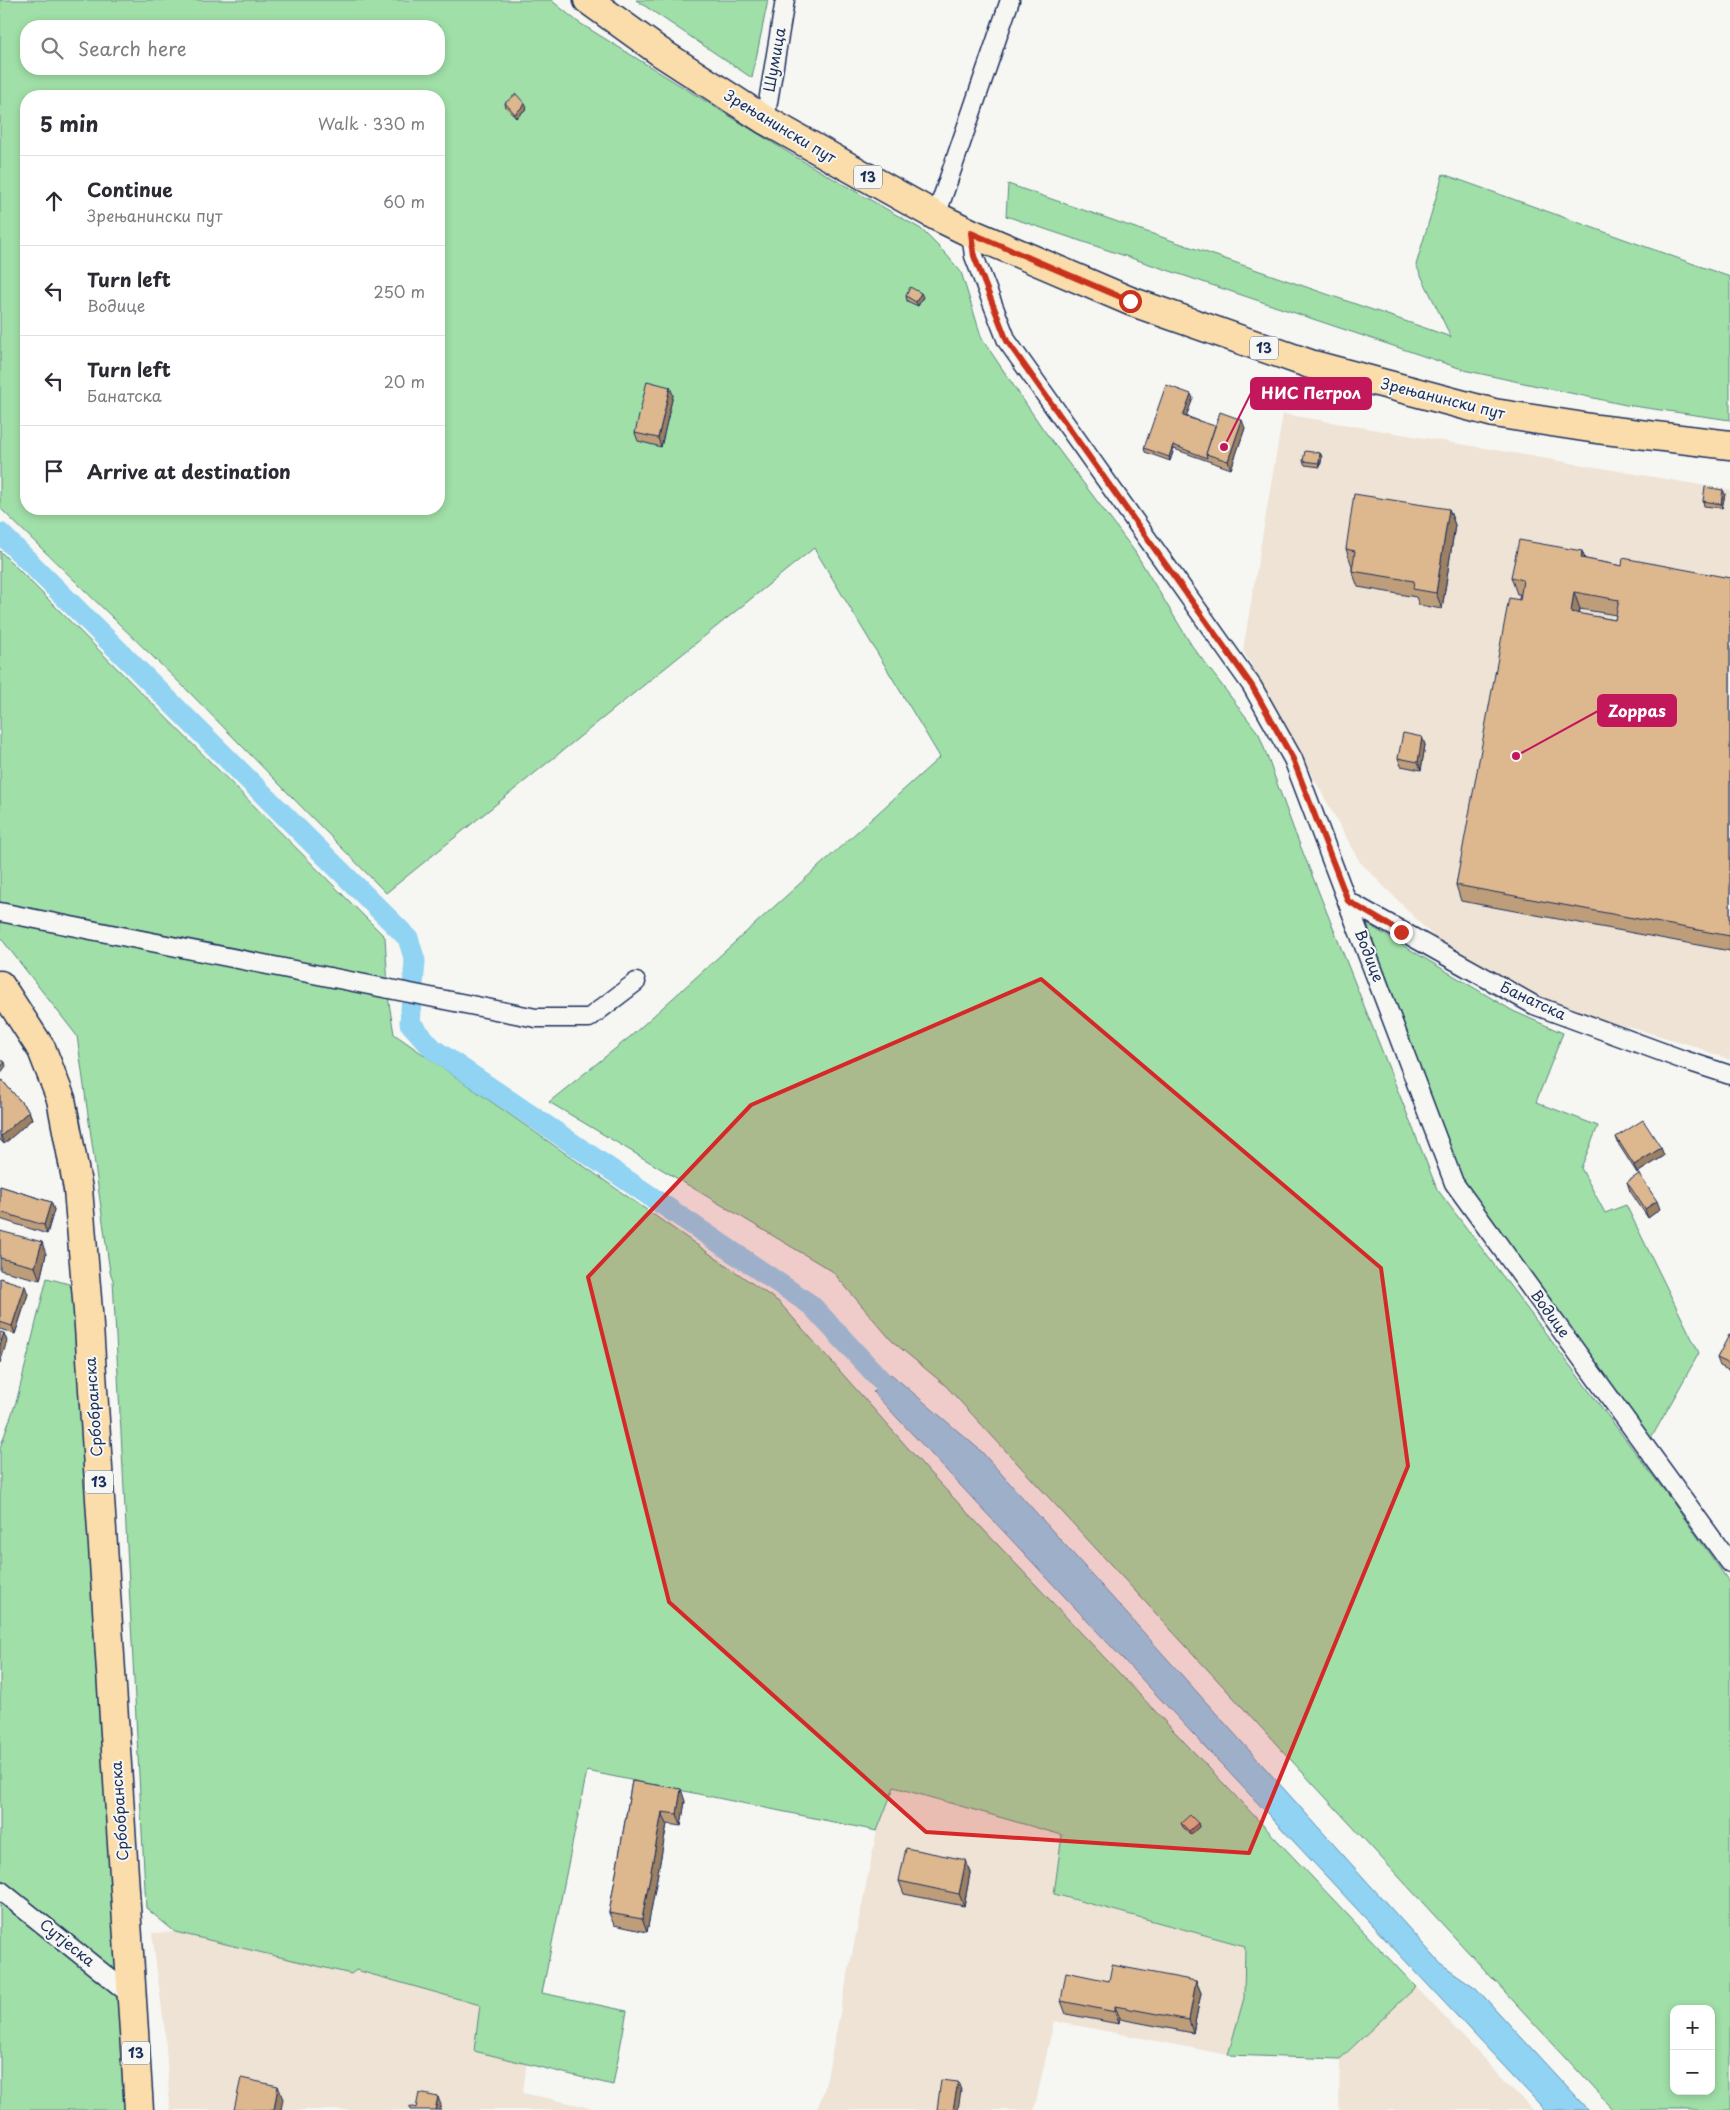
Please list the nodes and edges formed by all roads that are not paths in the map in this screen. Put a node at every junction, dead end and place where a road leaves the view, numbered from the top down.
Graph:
1 (588, 0) edge
2 (786, 0) edge
3 (1010, 0) edge
4 (765, 120) junction
5 (936, 216) junction
6 (971, 233) junction
7 (1730, 445) edge
8 (1348, 901) junction
9 (0, 912) edge
10 (636, 982) dead end
11 (0, 985) edge
12 (1730, 1075) edge
13 (1730, 1563) edge
14 (0, 1890) edge
15 (133, 1997) junction
16 (139, 2110) edge

1 - 4 main road, Зрењанински пут / 13
2 - 4 street, Шумица
3 - 5 street
4 - 5 main road, Зрењанински пут / 13
5 - 6 main road, Зрењанински пут / 13
6 - 7 main road, Зрењанински пут / 13
6 - 8 street, Водице
8 - 12 street, Банатска
8 - 13 street, Водице
9 - 10 street
11 - 15 main road, Србобранска / 13
14 - 15 street, Сутјеска
15 - 16 main road, 13

